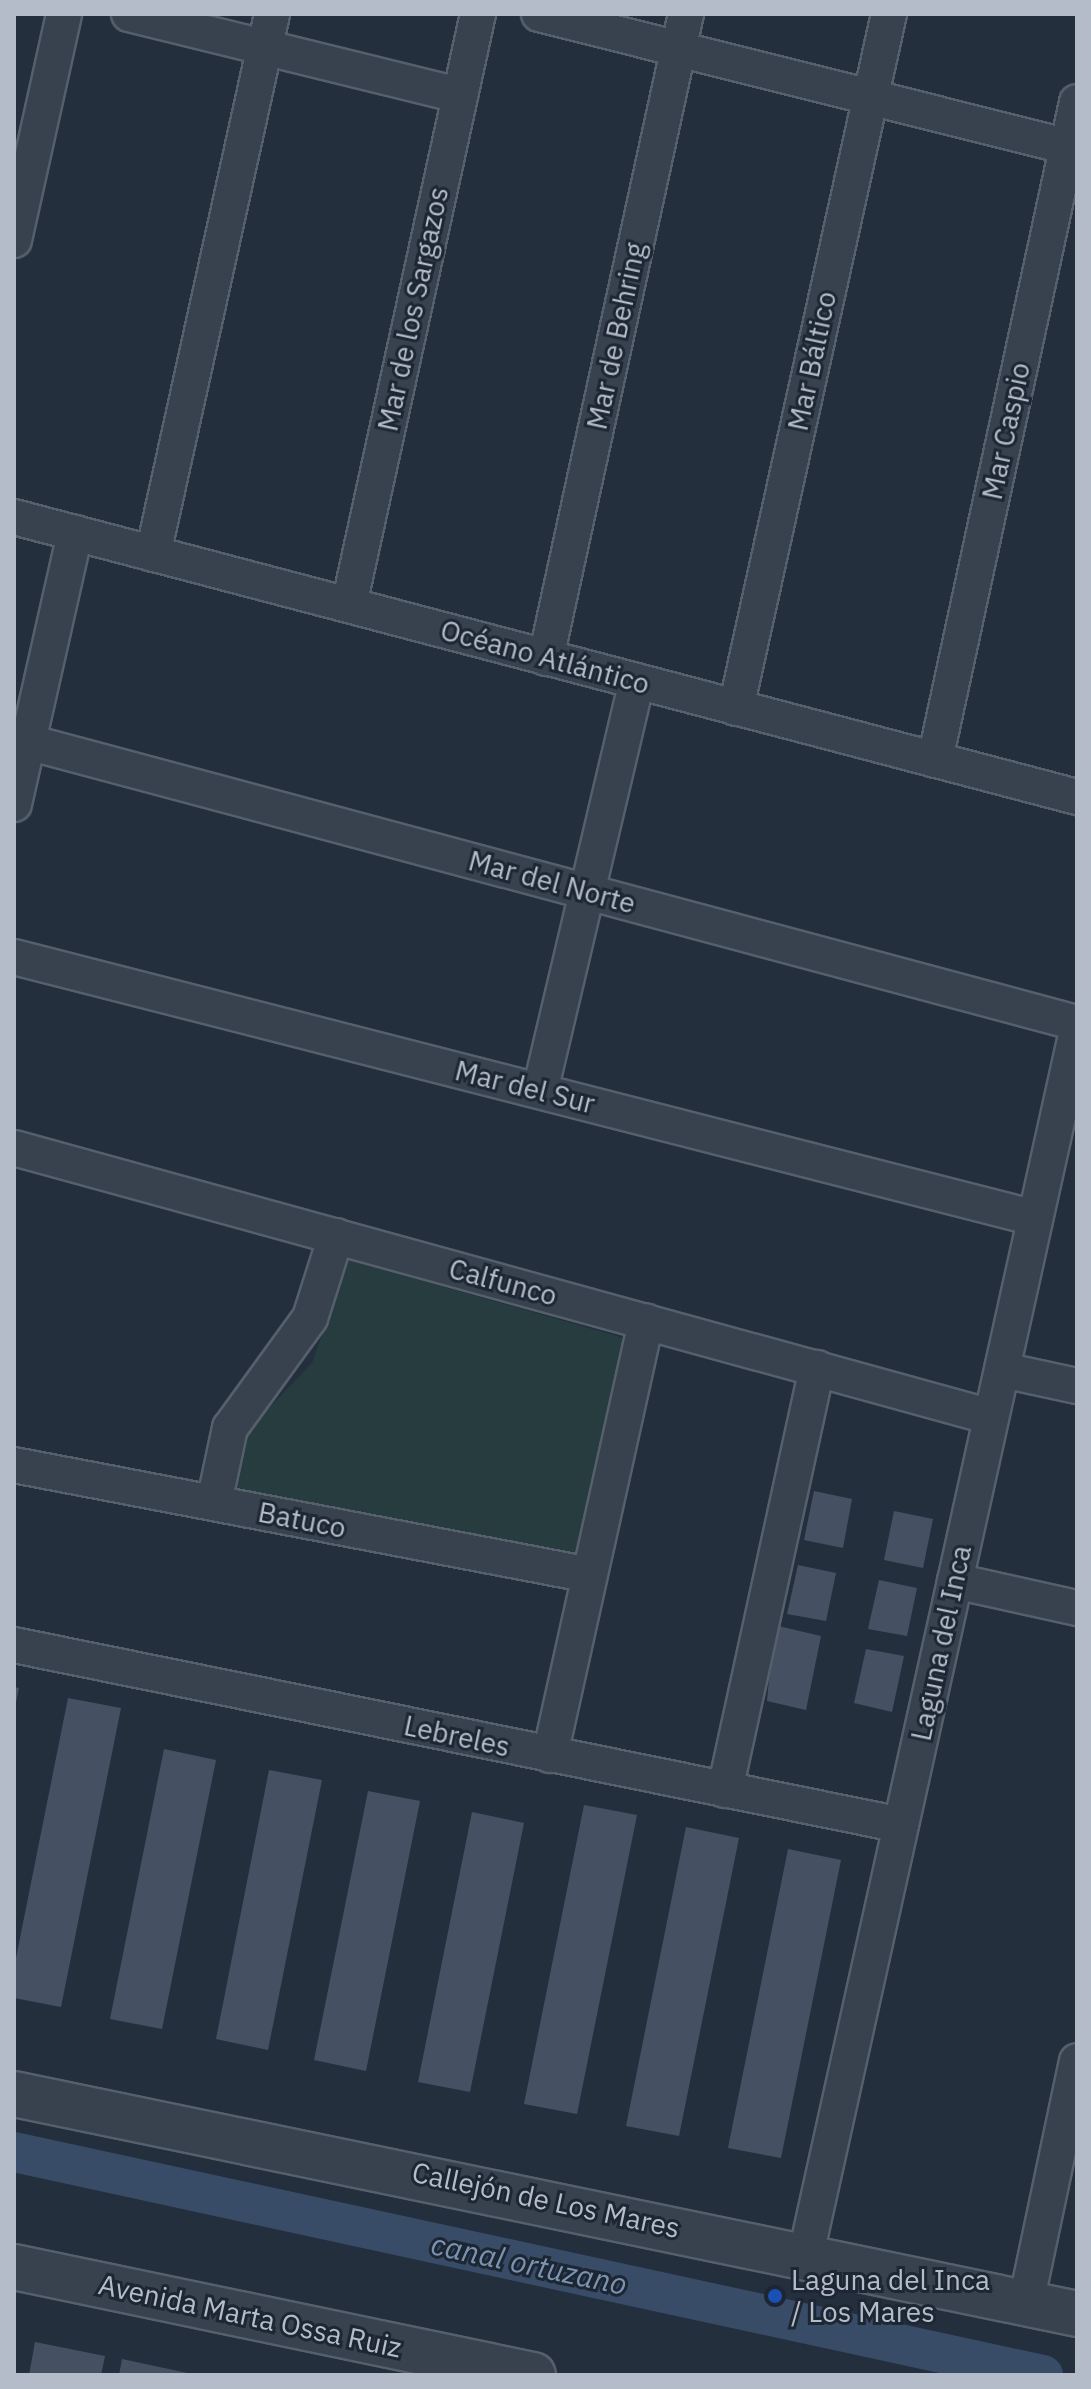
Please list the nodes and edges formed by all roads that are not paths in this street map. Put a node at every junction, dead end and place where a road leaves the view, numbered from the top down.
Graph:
1 (64, 14) edge
2 (129, 14) edge
3 (272, 14) edge
4 (478, 14) edge
5 (539, 14) edge
6 (686, 14) edge
7 (889, 14) edge
8 (264, 48) junction
9 (678, 49) junction
10 (460, 95) junction
11 (870, 98) junction
12 (1077, 102) edge
13 (1072, 148) edge
14 (14, 240) edge
15 (14, 517) edge
16 (75, 533) junction
17 (153, 554) junction
18 (349, 605) junction
19 (546, 658) junction
20 (637, 682) junction
21 (736, 708) junction
22 (28, 742) junction
23 (935, 760) junction
24 (1077, 797) edge
25 (14, 804) edge
26 (587, 891) junction
27 (14, 957) edge
28 (1077, 1023) edge
29 (1077, 1031) edge
30 (540, 1091) junction
31 (1064, 1147) edge
32 (14, 1148) edge
33 (1035, 1218) junction
34 (336, 1236) junction
35 (646, 1322) junction
36 (817, 1368) junction
37 (1002, 1370) junction
38 (1077, 1386) edge
39 (991, 1417) junction
40 (14, 1465) edge
41 (214, 1503) junction
42 (590, 1575) junction
43 (955, 1581) junction
44 (1077, 1608) edge
45 (14, 1645) edge
46 (550, 1755) junction
47 (725, 1790) junction
48 (901, 1825) junction
49 (1077, 2061) edge
50 (14, 2094) edge
51 (806, 2254) junction
52 (14, 2267) edge
53 (1026, 2303) junction
54 (1077, 2314) edge
55 (533, 2375) edge

1 - 14 street
2 - 8 street
3 - 8 street
4 - 10 street, Mar de los Sargazos
5 - 9 street
6 - 9 street, Mar de Behring
7 - 11 street, Mar Báltico
8 - 10 street
8 - 17 street
9 - 11 street
9 - 19 street, Mar de Behring
10 - 18 street, Mar de los Sargazos
11 - 13 street
11 - 21 street, Mar Báltico
12 - 13 street, Mar Caspio
13 - 23 street, Mar Caspio
15 - 16 street, Océano Atlántico
16 - 17 street, Océano Atlántico
16 - 22 street
17 - 18 street, Océano Atlántico
18 - 19 street, Océano Atlántico
19 - 20 street, Océano Atlántico
20 - 21 street, Océano Atlántico
20 - 26 street
21 - 23 street, Océano Atlántico
22 - 25 street
22 - 26 street, Mar del Norte
23 - 24 street, Océano Atlántico
26 - 28 street, Mar del Norte
26 - 30 street
27 - 30 street, Mar del Sur
29 - 31 street, Laguna del Inca
30 - 33 street, Mar del Sur
31 - 33 street, Laguna del Inca
32 - 34 street, Calfunco
33 - 37 street, Laguna del Inca
34 - 35 street, Calfunco
34 - 41 street
35 - 36 street, Calfunco
35 - 42 street
36 - 39 street, Calfunco
36 - 47 street
37 - 38 street
37 - 39 street, Laguna del Inca
39 - 43 street, Laguna del Inca
40 - 41 street, Batuco
41 - 42 street, Batuco
42 - 46 street
43 - 44 street
43 - 48 street, Laguna del Inca
45 - 46 street, Lebreles
46 - 47 street, Lebreles
47 - 48 street, Lebreles
48 - 51 street, Laguna del Inca
49 - 53 street
50 - 51 street, Callejón de Los Mares
51 - 53 street, Callejón de Los Mares
52 - 55 street, Avenida Marta Ossa Ruiz
53 - 54 street, Callejón de Los Mares

